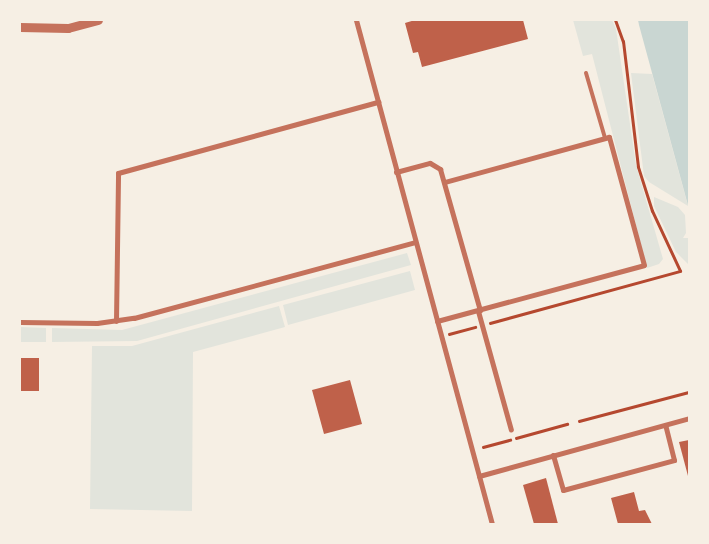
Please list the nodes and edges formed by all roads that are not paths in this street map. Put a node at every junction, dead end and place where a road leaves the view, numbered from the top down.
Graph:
1 (98, 20) edge
2 (356, 20) edge
3 (20, 27) edge
4 (586, 73) dead end
5 (378, 102) junction
6 (605, 138) junction
7 (396, 172) junction
8 (445, 182) junction
9 (415, 242) junction
10 (479, 310) junction
11 (116, 321) junction
12 (20, 322) edge
13 (437, 322) junction
14 (689, 418) edge
15 (665, 425) junction
16 (511, 430) dead end
17 (553, 455) junction
18 (479, 476) junction
19 (492, 524) edge

1 - 3 street
2 - 5 street
4 - 6 lane
5 - 7 street
5 - 11 street
6 - 8 street
6 - 10 street
7 - 8 street
7 - 9 street
8 - 10 street
9 - 11 street
9 - 13 street
10 - 13 street
10 - 16 street
11 - 12 street
13 - 18 street
14 - 15 street
15 - 17 street
15 - 17 street
17 - 18 street
18 - 19 street

